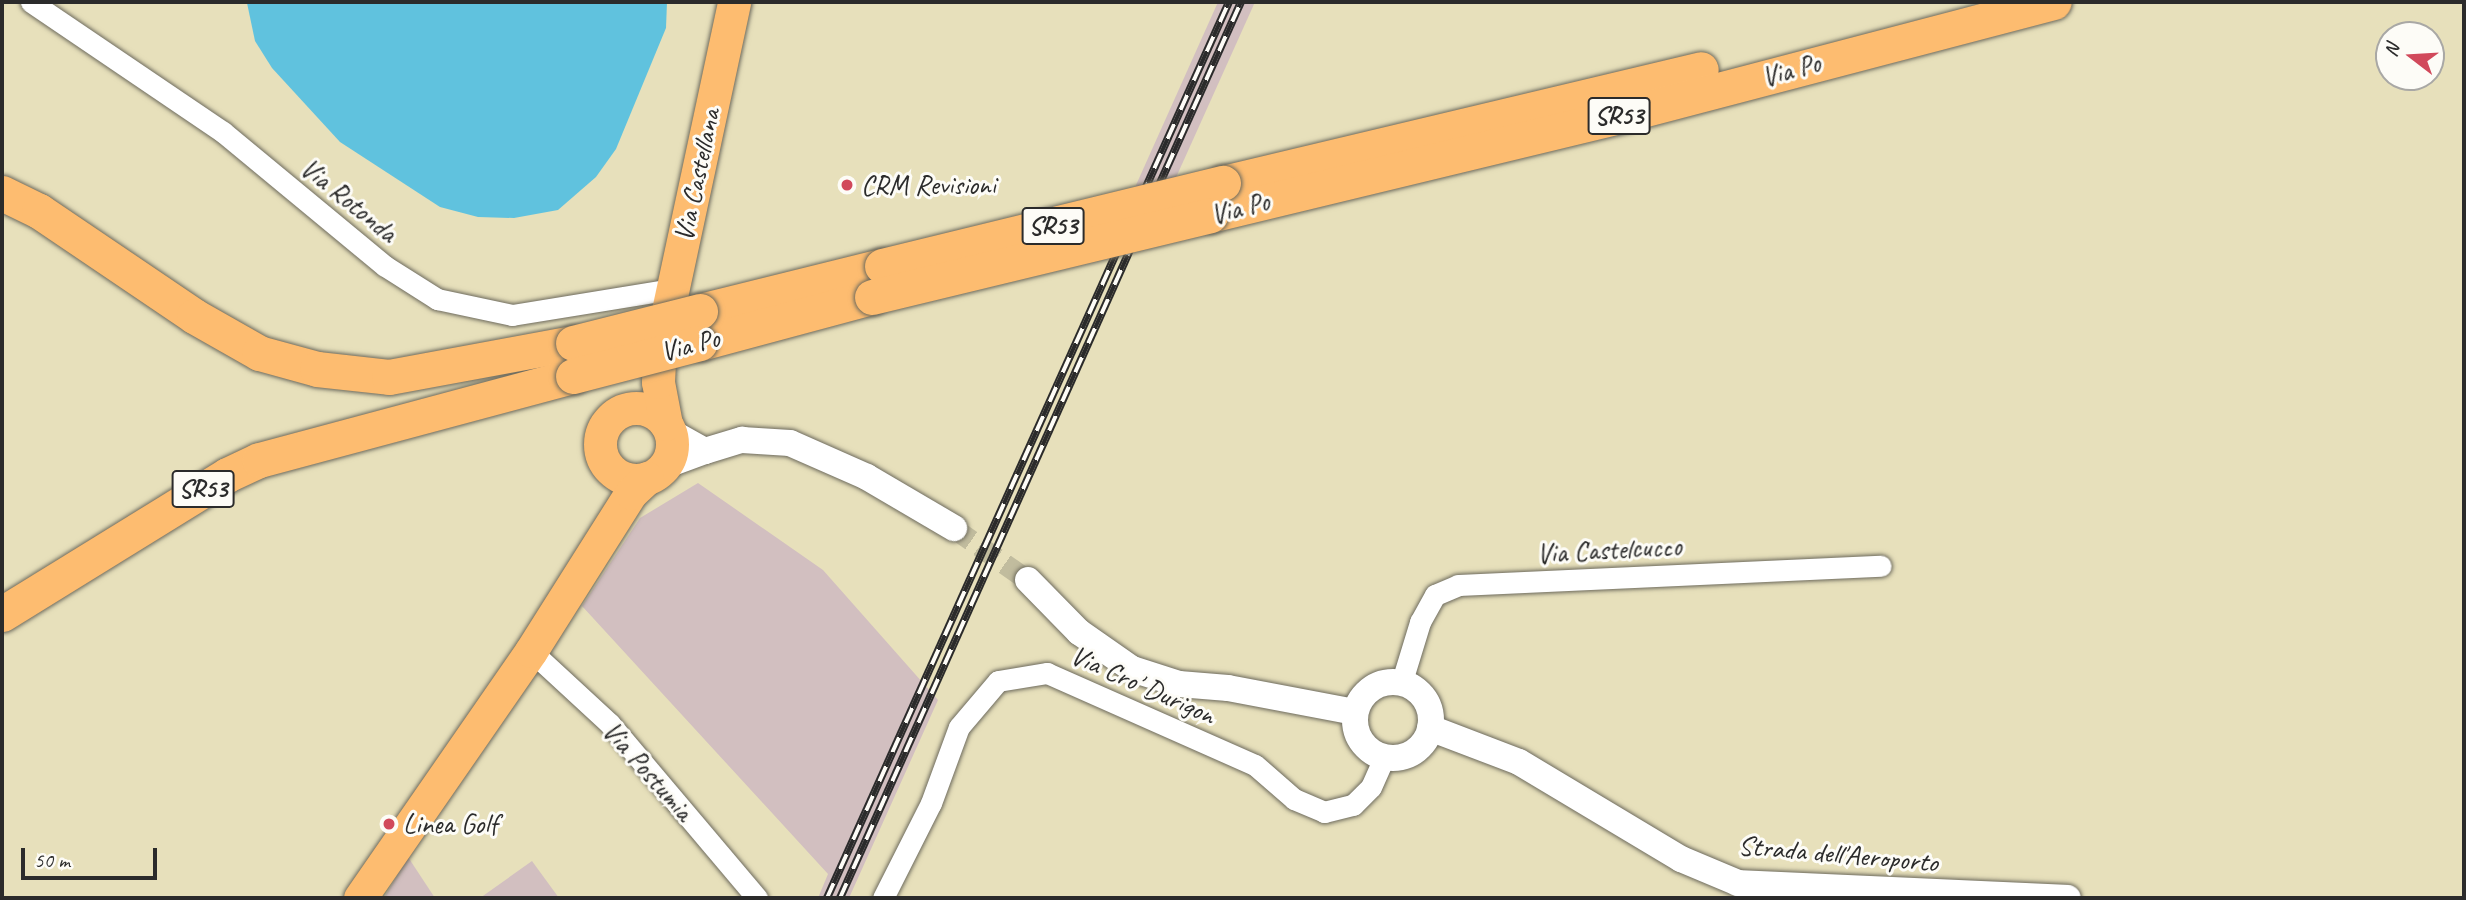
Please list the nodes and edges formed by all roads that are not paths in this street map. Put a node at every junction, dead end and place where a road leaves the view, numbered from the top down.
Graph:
1 (31, 2) edge
2 (734, 2) edge
3 (1955, 2) edge
4 (2054, 2) edge
5 (2, 193) edge
6 (877, 282) junction
7 (673, 289) junction
8 (660, 348) junction
9 (573, 359) junction
10 (615, 415) junction
11 (667, 428) junction
12 (705, 451) junction
13 (602, 456) junction
14 (655, 472) junction
15 (954, 528) tunnel mouth
16 (594, 555) junction
17 (1881, 566) dead end
18 (1028, 580) tunnel mouth
19 (2, 614) edge
20 (531, 651) junction
21 (1402, 681) junction
22 (1355, 712) junction
23 (1430, 728) junction
24 (1384, 758) junction
25 (359, 898) edge
26 (757, 898) edge
27 (883, 898) edge
28 (2068, 898) edge

1 - 7 street, Via Rotonda
2 - 7 main road, Via Castellana
3 - 6 highway, Via Po / SR53, bridge
4 - 6 highway, Via Po / SR53, bridge
5 - 9 highway, Via Po / SR53
6 - 9 highway, Via Po / SR53, bridge
7 - 8 main road, Via Castellana
8 - 10 main road
8 - 11 main road
9 - 19 highway, Via Po / SR53
10 - 11 main road
10 - 13 main road
11 - 12 street
11 - 14 main road
12 - 14 street
12 - 15 street
13 - 14 main road
13 - 16 main road
14 - 16 main road
16 - 20 main road
17 - 21 street, Via Castelcucco
18 - 22 street
20 - 25 main road
20 - 26 street, Via Postumia
21 - 22 street
21 - 23 street
22 - 24 street
23 - 24 street
23 - 28 street, Strada dell'Aeroporto
24 - 27 street, Via Cro' Durigon

